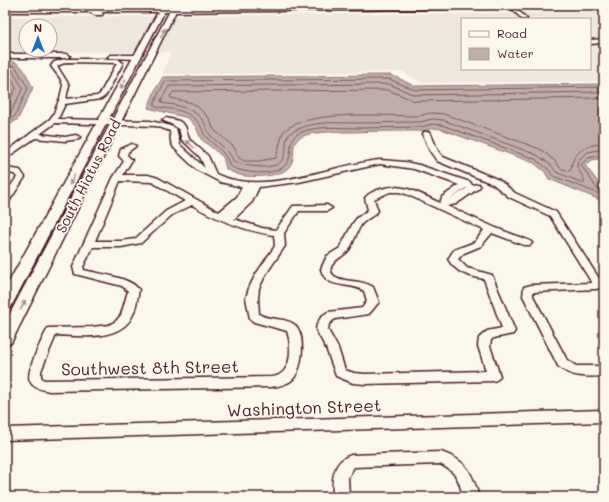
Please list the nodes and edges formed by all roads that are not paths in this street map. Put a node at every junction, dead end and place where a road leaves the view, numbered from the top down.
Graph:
1 (601, 5) edge
2 (512, 7) edge
3 (5, 9) edge
4 (163, 9) edge
5 (174, 9) edge
6 (604, 9) edge
7 (5, 13) edge
8 (524, 18) edge
9 (146, 41) junction
10 (591, 42) edge
11 (604, 42) edge
12 (5, 56) edge
13 (138, 56) junction
14 (149, 57) junction
15 (138, 76) junction
16 (61, 102) junction
17 (54, 119) junction
18 (111, 119) junction
19 (427, 134) dead end
20 (33, 136) junction
21 (76, 137) dead end
22 (132, 146) dead end
23 (5, 157) edge
24 (5, 170) edge
25 (212, 174) junction
26 (482, 177) junction
27 (117, 178) junction
28 (251, 185) junction
29 (469, 186) junction
30 (5, 201) edge
31 (191, 202) junction
32 (442, 205) junction
33 (327, 208) dead end
34 (223, 218) junction
35 (491, 228) junction
36 (279, 233) junction
37 (527, 243) dead end
38 (89, 244) junction
39 (5, 303) edge
40 (5, 339) edge
41 (604, 372) edge
42 (604, 416) edge
43 (5, 434) edge
44 (341, 497) edge
45 (471, 497) edge

1 - 2 highway
2 - 5 highway
2 - 6 highway
2 - 8 street
3 - 4 highway
4 - 5 highway
4 - 7 highway
4 - 9 main road, South Hiatus Road
14 -> 5 main road, South Hiatus Road
9 - 13 main road, South Hiatus Road
9 - 14 main road
10 - 11 street
12 - 13 street
13 - 15 main road
13 -> 18 main road, South Hiatus Road
14 - 15 main road, South Hiatus Road
15 - 18 main road, South Hiatus Road
16 - 16 street
16 - 17 street
17 - 18 street
17 - 20 street
18 - 25 street
25 -> 18 street
18 -> 39 main road, South Hiatus Road
40 -> 18 main road, South Hiatus Road
19 - 26 street
20 - 21 street
20 - 23 street
22 - 27 street
24 - 30 street
25 - 28 street
26 - 29 street
26 - 41 street
27 - 31 street
27 - 38 street
28 - 29 street
28 - 34 street
29 - 32 street
31 - 34 street
31 - 38 street
32 - 35 street
32 - 35 street
33 - 36 street
34 - 36 street
35 - 37 street
36 - 38 street, Southwest 8th Street
42 - 43 street, Washington Street
44 - 45 street

